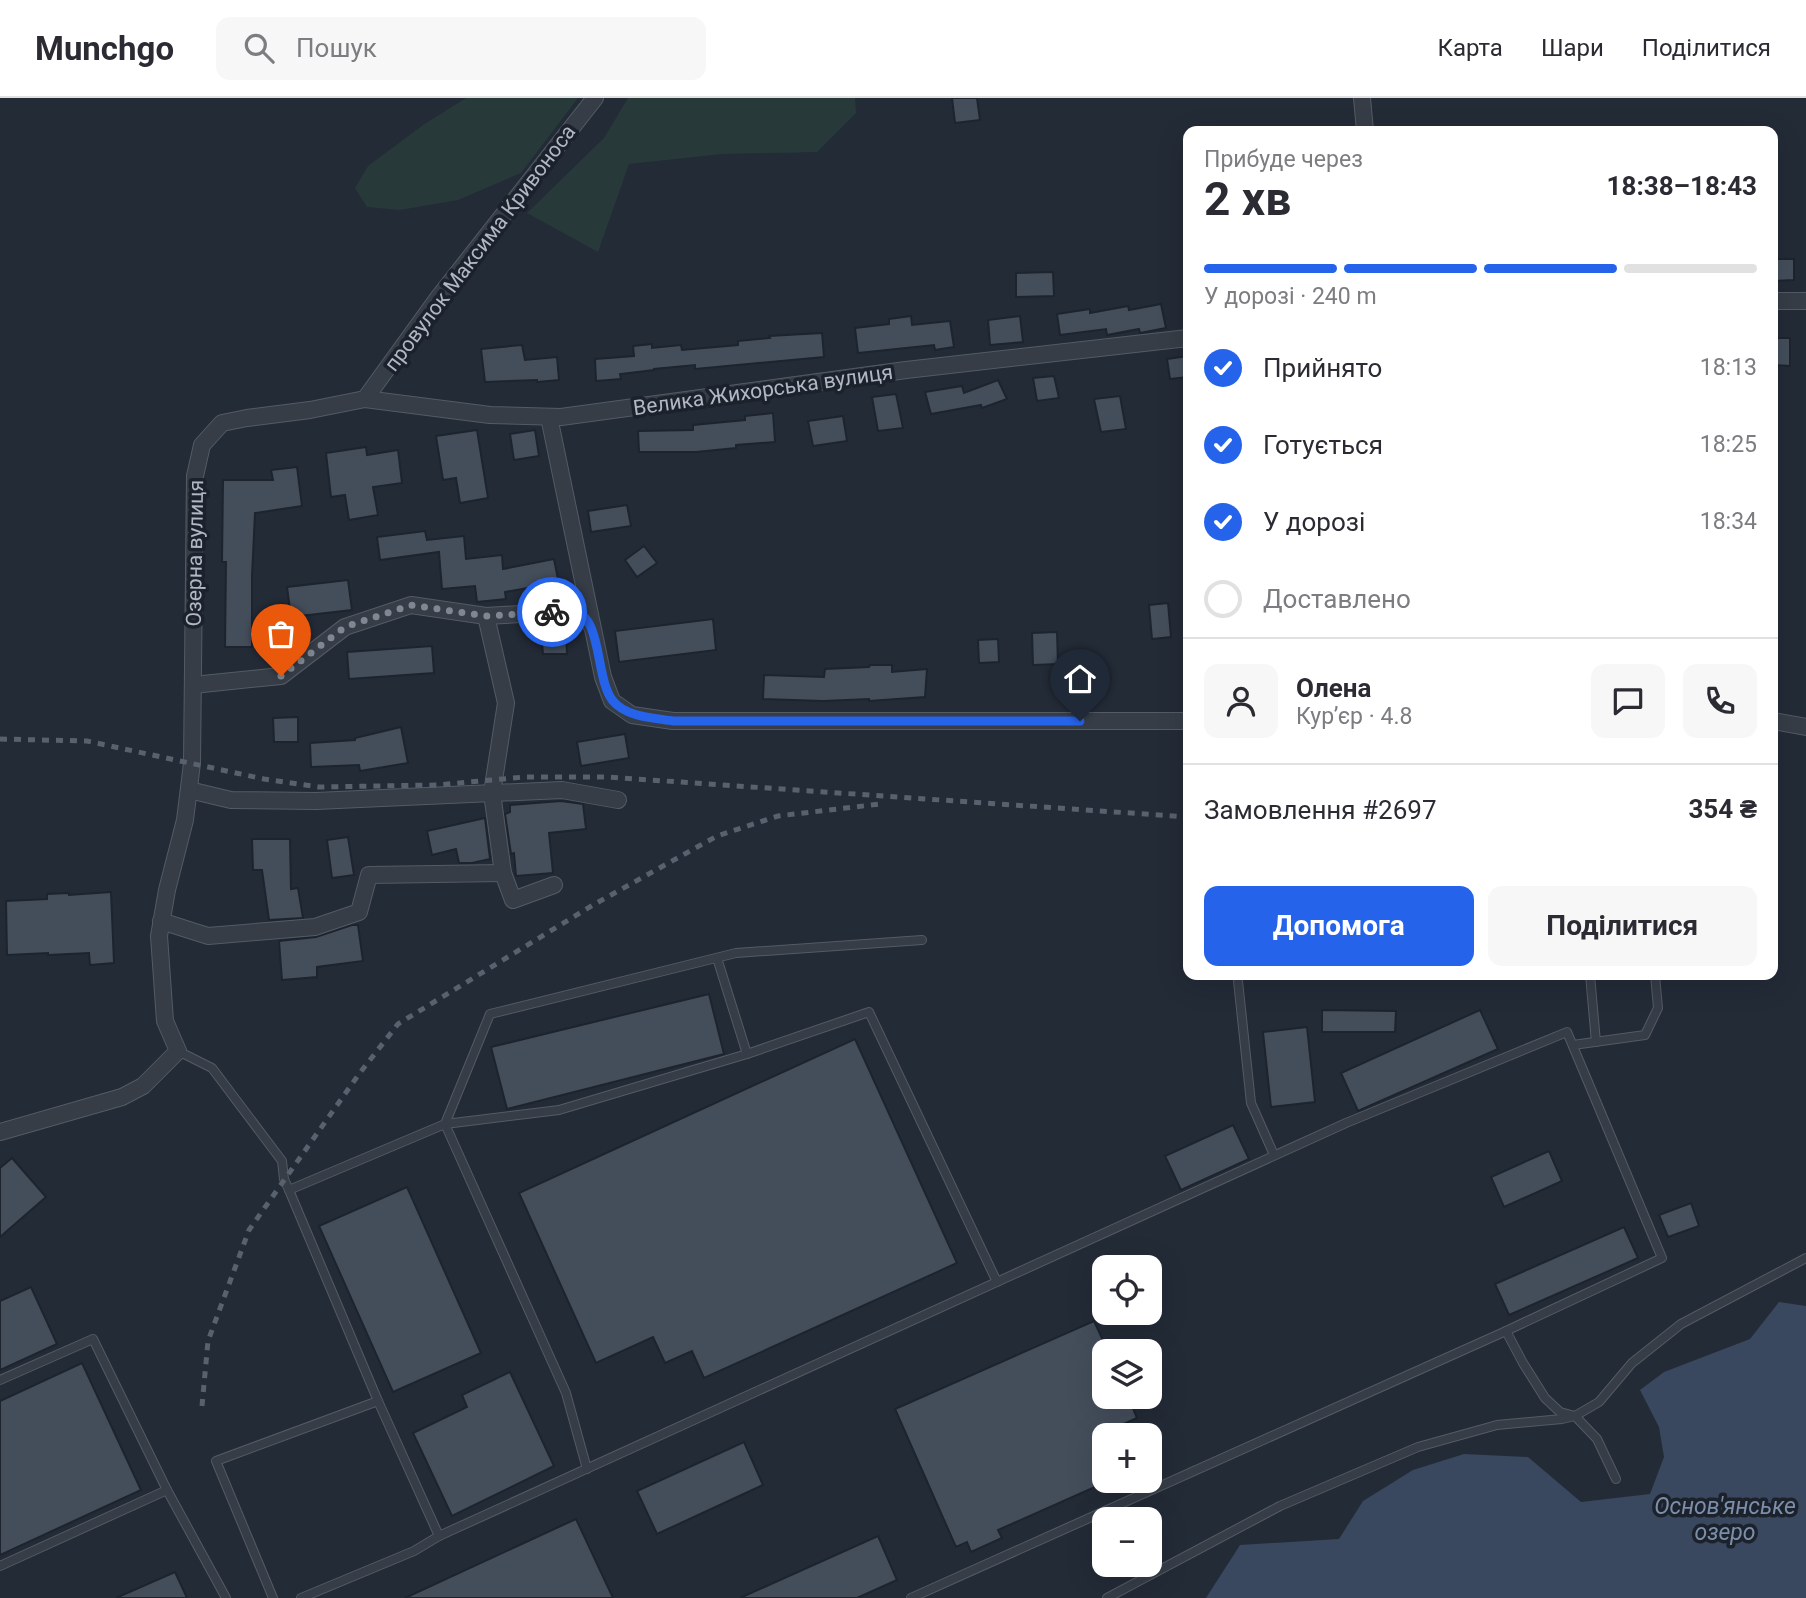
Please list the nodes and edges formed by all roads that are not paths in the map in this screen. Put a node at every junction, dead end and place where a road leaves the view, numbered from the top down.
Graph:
1 (595, 98) edge
2 (1362, 98) edge
3 (1365, 126) edge
4 (1778, 301) edge
5 (1806, 301) edge
6 (1183, 339) edge
7 (365, 399) junction
8 (549, 417) junction
9 (486, 616) junction
10 (591, 625) junction
11 (193, 685) junction
12 (1183, 721) edge
13 (1778, 722) edge
14 (1806, 727) edge
15 (189, 790) junction
16 (492, 793) junction
17 (618, 800) dead end
18 (503, 873) junction
19 (554, 886) dead end
20 (161, 920) junction
21 (922, 940) dead end
22 (717, 958) junction
23 (1590, 980) edge
24 (1655, 980) edge
25 (1238, 981) dead end
26 (1596, 1042) junction
27 (1573, 1045) junction
28 (178, 1051) junction
29 (747, 1054) junction
30 (445, 1124) junction
31 (0, 1132) edge
32 (1275, 1155) junction
33 (289, 1190) junction
34 (1806, 1258) edge
35 (997, 1282) junction
36 (1506, 1331) junction
37 (0, 1380) edge
38 (378, 1401) junction
39 (1575, 1416) junction
40 (587, 1469) junction
41 (1616, 1479) dead end
42 (167, 1490) junction
43 (439, 1536) junction
44 (0, 1566) edge
45 (226, 1598) edge
46 (273, 1598) edge
47 (301, 1598) edge
48 (911, 1598) edge
49 (1107, 1598) edge

1 - 7 street, провулок Максима Кривоноса
2 - 3 street
4 - 5 street
6 - 8 street, Велика Жихорська вулиця
7 - 8 street, Озерна вулиця
7 - 11 street, Озерна вулиця
8 - 10 street
9 - 10 street
9 - 11 street
9 - 16 street
10 - 12 street
11 - 15 street, Озерна вулиця
13 - 14 street
15 - 16 street
15 - 20 street, Озерна вулиця
16 - 17 street
16 - 18 street
18 - 19 street
18 - 20 street
20 - 28 street, Озерна вулиця
21 - 22 lane
22 - 29 lane
22 - 30 lane
23 - 26 lane
24 - 26 lane
25 - 32 lane
26 - 27 lane
27 - 32 lane
27 - 36 lane
28 - 31 street
28 - 33 lane
29 - 30 lane
29 - 35 lane
30 - 33 lane
30 - 40 lane
32 - 35 lane
33 - 38 lane
34 - 39 lane
35 - 40 lane
36 - 39 lane
36 - 48 lane
37 - 42 lane
38 - 43 lane
38 - 46 lane
39 - 41 lane
39 - 49 lane
40 - 43 lane
42 - 44 lane
42 - 45 lane
43 - 47 lane

